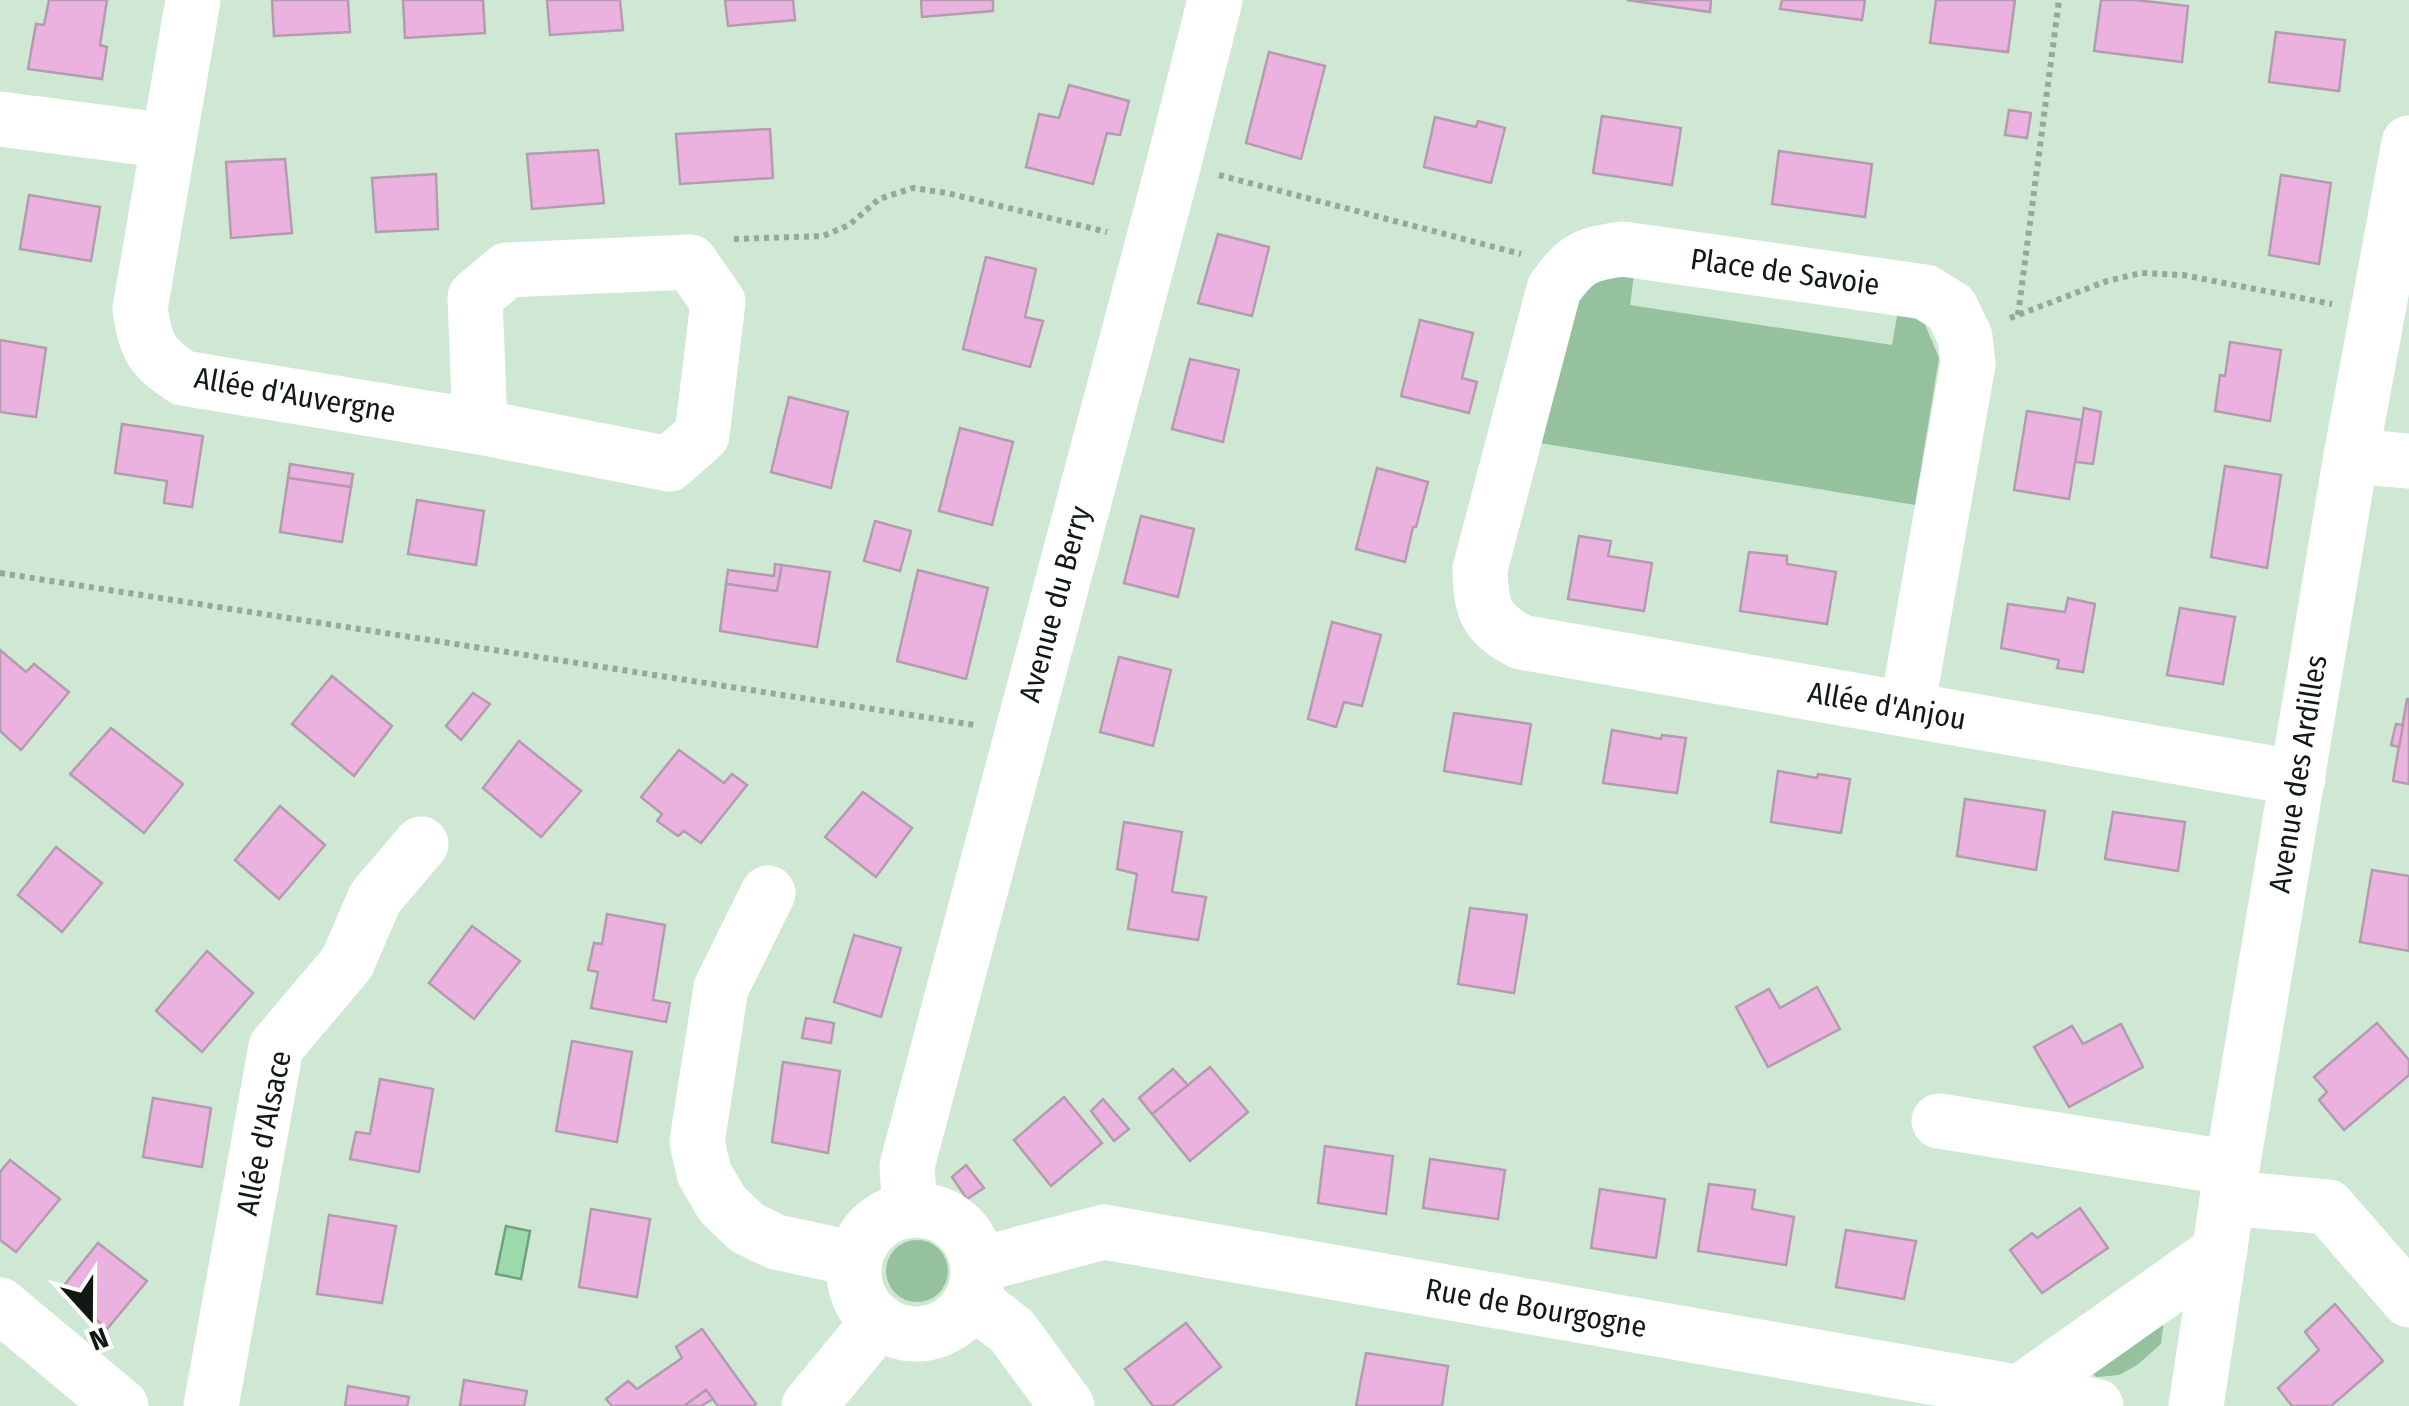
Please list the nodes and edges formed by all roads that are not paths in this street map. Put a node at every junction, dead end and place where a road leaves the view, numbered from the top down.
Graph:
1 (192, 0) edge
2 (1215, 0) edge
3 (0, 118) edge
4 (168, 141) junction
5 (2409, 143) edge
6 (480, 427) junction
7 (2351, 456) junction
8 (2409, 461) edge
9 (1486, 612) joint
10 (1908, 709) junction
11 (2298, 778) junction
12 (421, 844) dead end
13 (768, 893) dead end
14 (1938, 1121) dead end
15 (2226, 1206) junction
16 (910, 1210) junction
17 (855, 1259) junction
18 (975, 1282) junction
19 (2409, 1300) edge
20 (0, 1305) edge
21 (879, 1322) junction
22 (2018, 1393) junction
23 (817, 1402) edge
24 (121, 1406) edge
25 (211, 1406) edge
26 (1067, 1406) edge
27 (2096, 1406) edge
28 (2196, 1406) edge

1 - 4 street, Allée d'Auvergne
2 - 16 street, Avenue du Berry
3 - 4 street
4 - 6 street, Allée d'Auvergne
5 - 7 street, Avenue des Ardilles
6 - 6 street, Allée d'Auvergne
7 - 8 street
7 - 11 street, Avenue des Ardilles
9 - 10 street, Allée d'Anjou
9 - 10 street, Place de Savoie
10 - 11 street, Allée d'Anjou
11 - 15 street, Avenue des Ardilles
12 - 25 street, Allée d'Alsace
13 - 17 street
14 - 15 street
15 - 19 street
15 - 22 street
15 - 28 street, Avenue des Ardilles
16 - 17 street
16 - 18 street
17 - 21 street
18 - 21 street
18 - 22 street, Rue de Bourgogne
18 - 26 street
20 - 24 street
21 - 23 street
22 - 27 street, Rue de Bourgogne

